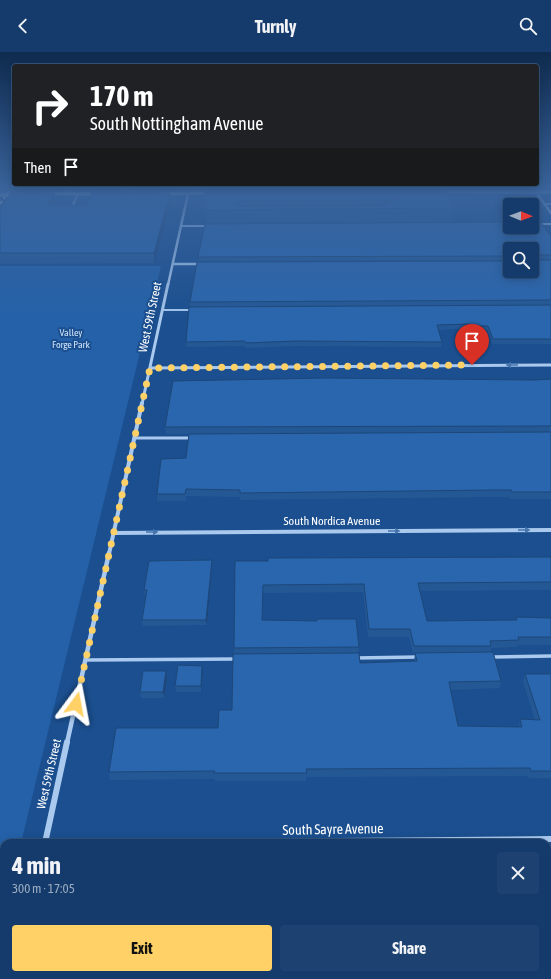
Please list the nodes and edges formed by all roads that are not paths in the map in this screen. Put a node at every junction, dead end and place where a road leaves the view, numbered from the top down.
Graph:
1 (179, 233) edge
2 (173, 264) junction
3 (208, 264) edge
4 (163, 310) junction
5 (200, 310) edge
6 (551, 365) edge
7 (150, 368) junction
8 (134, 438) junction
9 (193, 438) edge
10 (551, 530) edge
11 (114, 533) junction
12 (551, 656) edge
13 (424, 657) edge
14 (487, 657) edge
15 (352, 658) edge
16 (241, 659) edge
17 (86, 660) junction
18 (46, 839) edge

1 - 2 street, West 59th Street
2 - 3 street
2 - 4 street, West 59th Street
4 - 5 lane
4 - 7 street, West 59th Street
6 -> 7 street
7 - 8 street, West 59th Street
8 - 9 lane
8 - 11 street, West 59th Street
11 -> 10 street, South Nordica Avenue
11 - 17 street, West 59th Street
12 - 14 lane
13 - 15 lane
16 - 17 lane
17 - 18 street, West 59th Street

